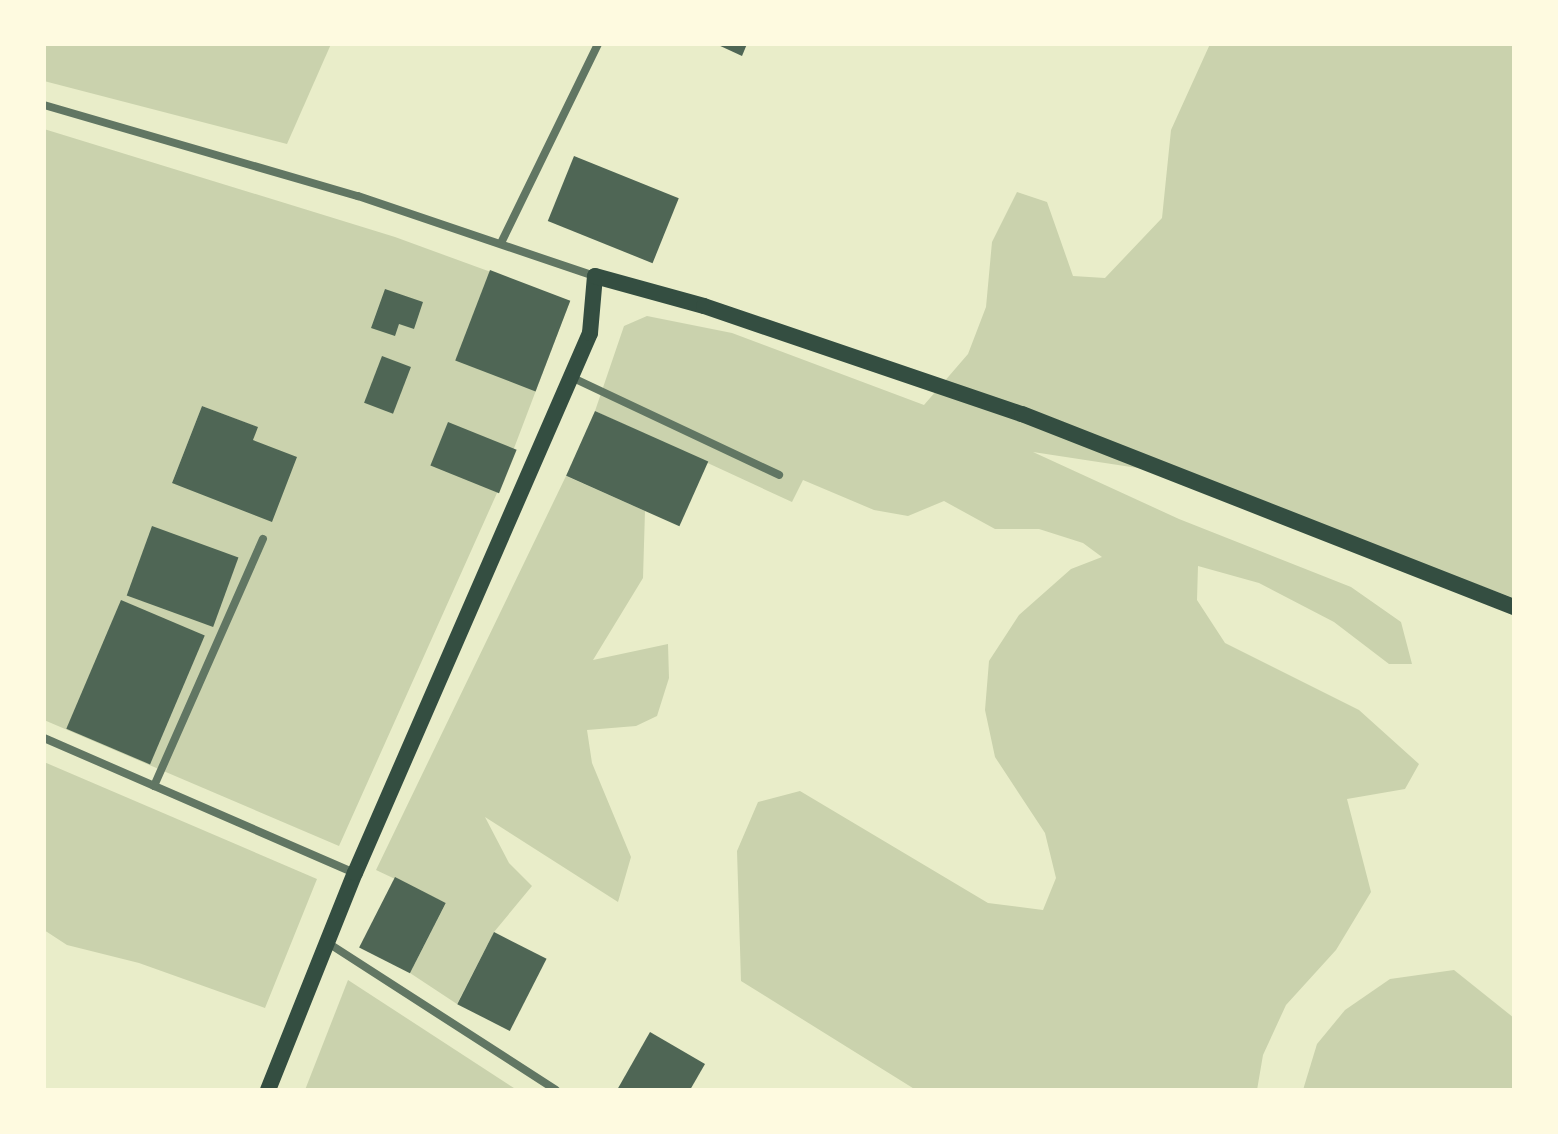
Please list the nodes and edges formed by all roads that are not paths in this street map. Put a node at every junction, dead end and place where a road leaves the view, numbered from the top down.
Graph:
1 (598, 44) edge
2 (44, 105) edge
3 (501, 243) junction
4 (595, 276) junction
5 (571, 377) junction
6 (779, 475) dead end
7 (263, 539) dead end
8 (1514, 607) edge
9 (44, 738) edge
10 (154, 786) junction
11 (355, 873) junction
12 (327, 942) junction
13 (268, 1090) edge
14 (556, 1090) edge

1 - 3 street
2 - 3 street
3 - 4 street
4 - 5 main road
4 - 8 main road
5 - 6 street
5 - 11 main road
7 - 10 street
9 - 10 street
10 - 11 street
11 - 12 main road
12 - 13 main road
12 - 14 street

